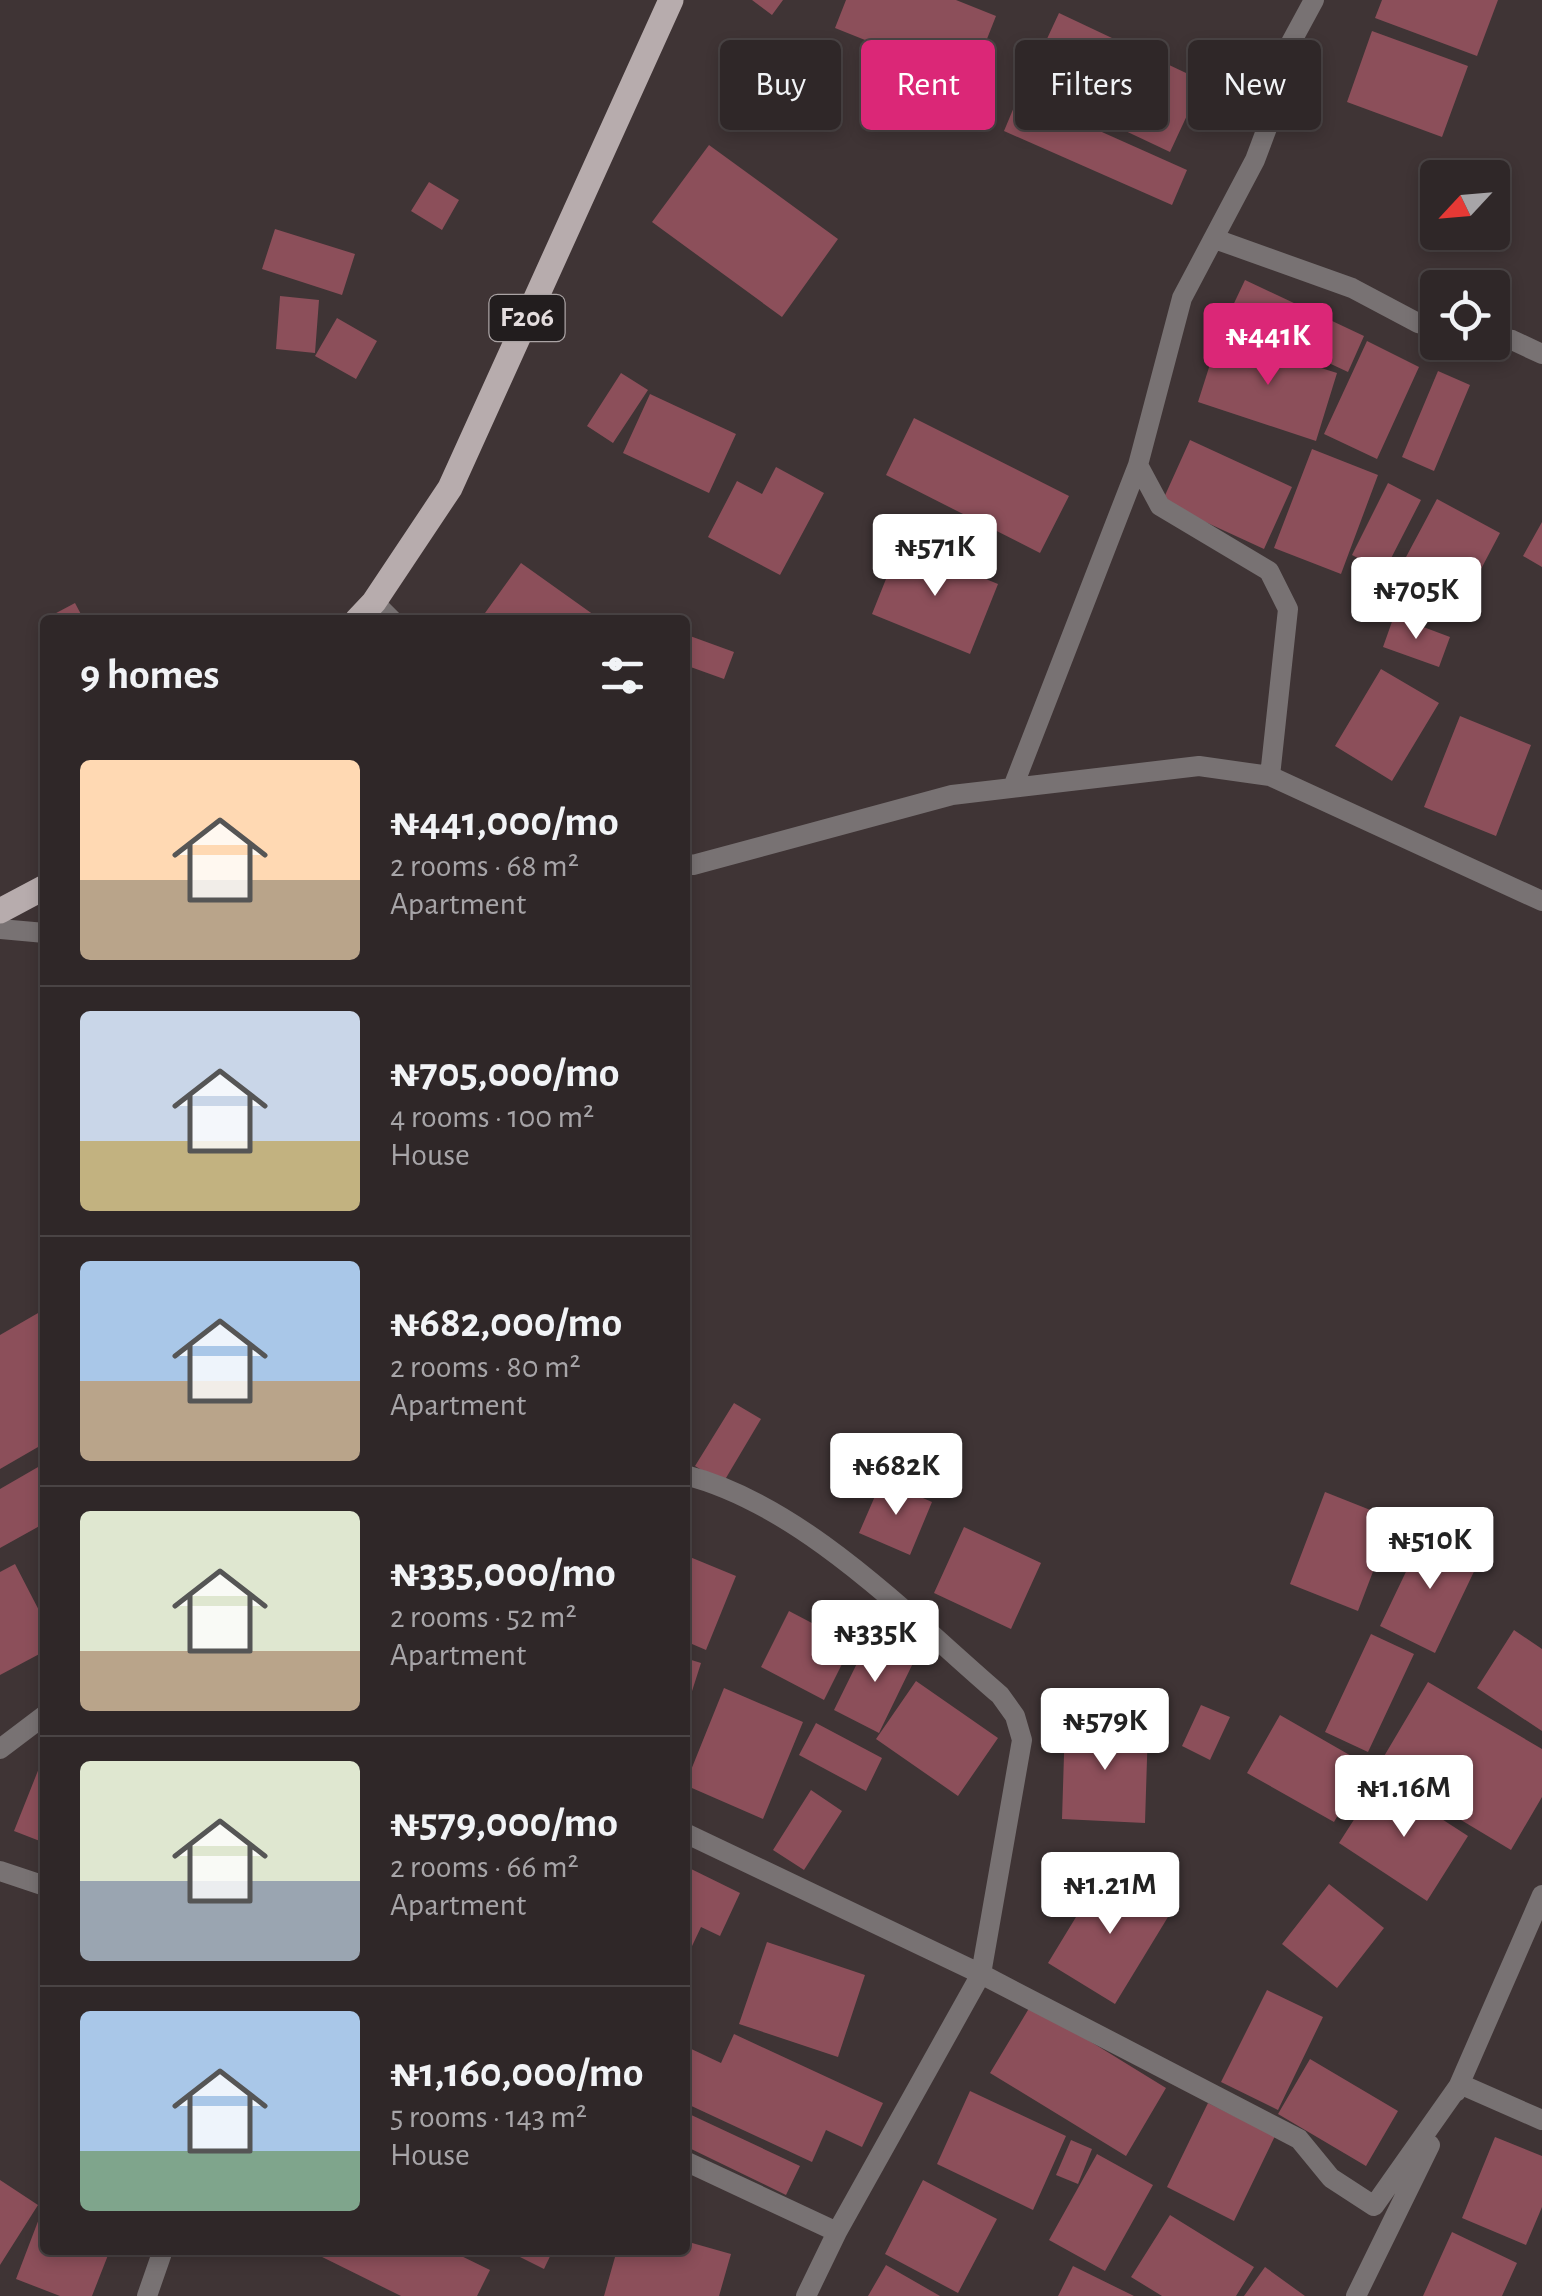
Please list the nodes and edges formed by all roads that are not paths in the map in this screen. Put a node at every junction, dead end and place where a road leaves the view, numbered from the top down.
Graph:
1 (672, 0) edge
2 (1314, 0) edge
3 (1215, 240) junction
4 (1420, 324) edge
5 (1510, 340) edge
6 (1542, 354) edge
7 (1138, 465) junction
8 (374, 614) edge
9 (1270, 776) junction
10 (1013, 787) junction
11 (690, 864) edge
12 (40, 890) edge
13 (1542, 901) edge
14 (0, 912) edge
15 (0, 929) edge
16 (40, 933) edge
17 (690, 1476) edge
18 (40, 1719) edge
19 (0, 1748) edge
20 (690, 1835) edge
21 (0, 1871) edge
22 (40, 1884) edge
23 (1542, 1895) edge
24 (980, 1974) junction
25 (1460, 2084) junction
26 (1542, 2120) edge
27 (690, 2162) edge
28 (837, 2232) junction
29 (161, 2255) edge
30 (148, 2296) edge
31 (806, 2296) edge
32 (1356, 2296) edge

1 - 8 main road, F206
2 - 3 street
3 - 4 street
3 - 7 street
5 - 6 street
7 - 9 street
7 - 10 street
9 - 10 street
9 - 13 street
10 - 11 street
12 - 14 main road
15 - 16 street
17 - 24 street
18 - 19 street
20 - 24 street
21 - 22 street
23 - 25 street
24 - 25 street
24 - 28 street
25 - 26 street
25 - 32 street
27 - 28 street
28 - 31 street
29 - 30 street

